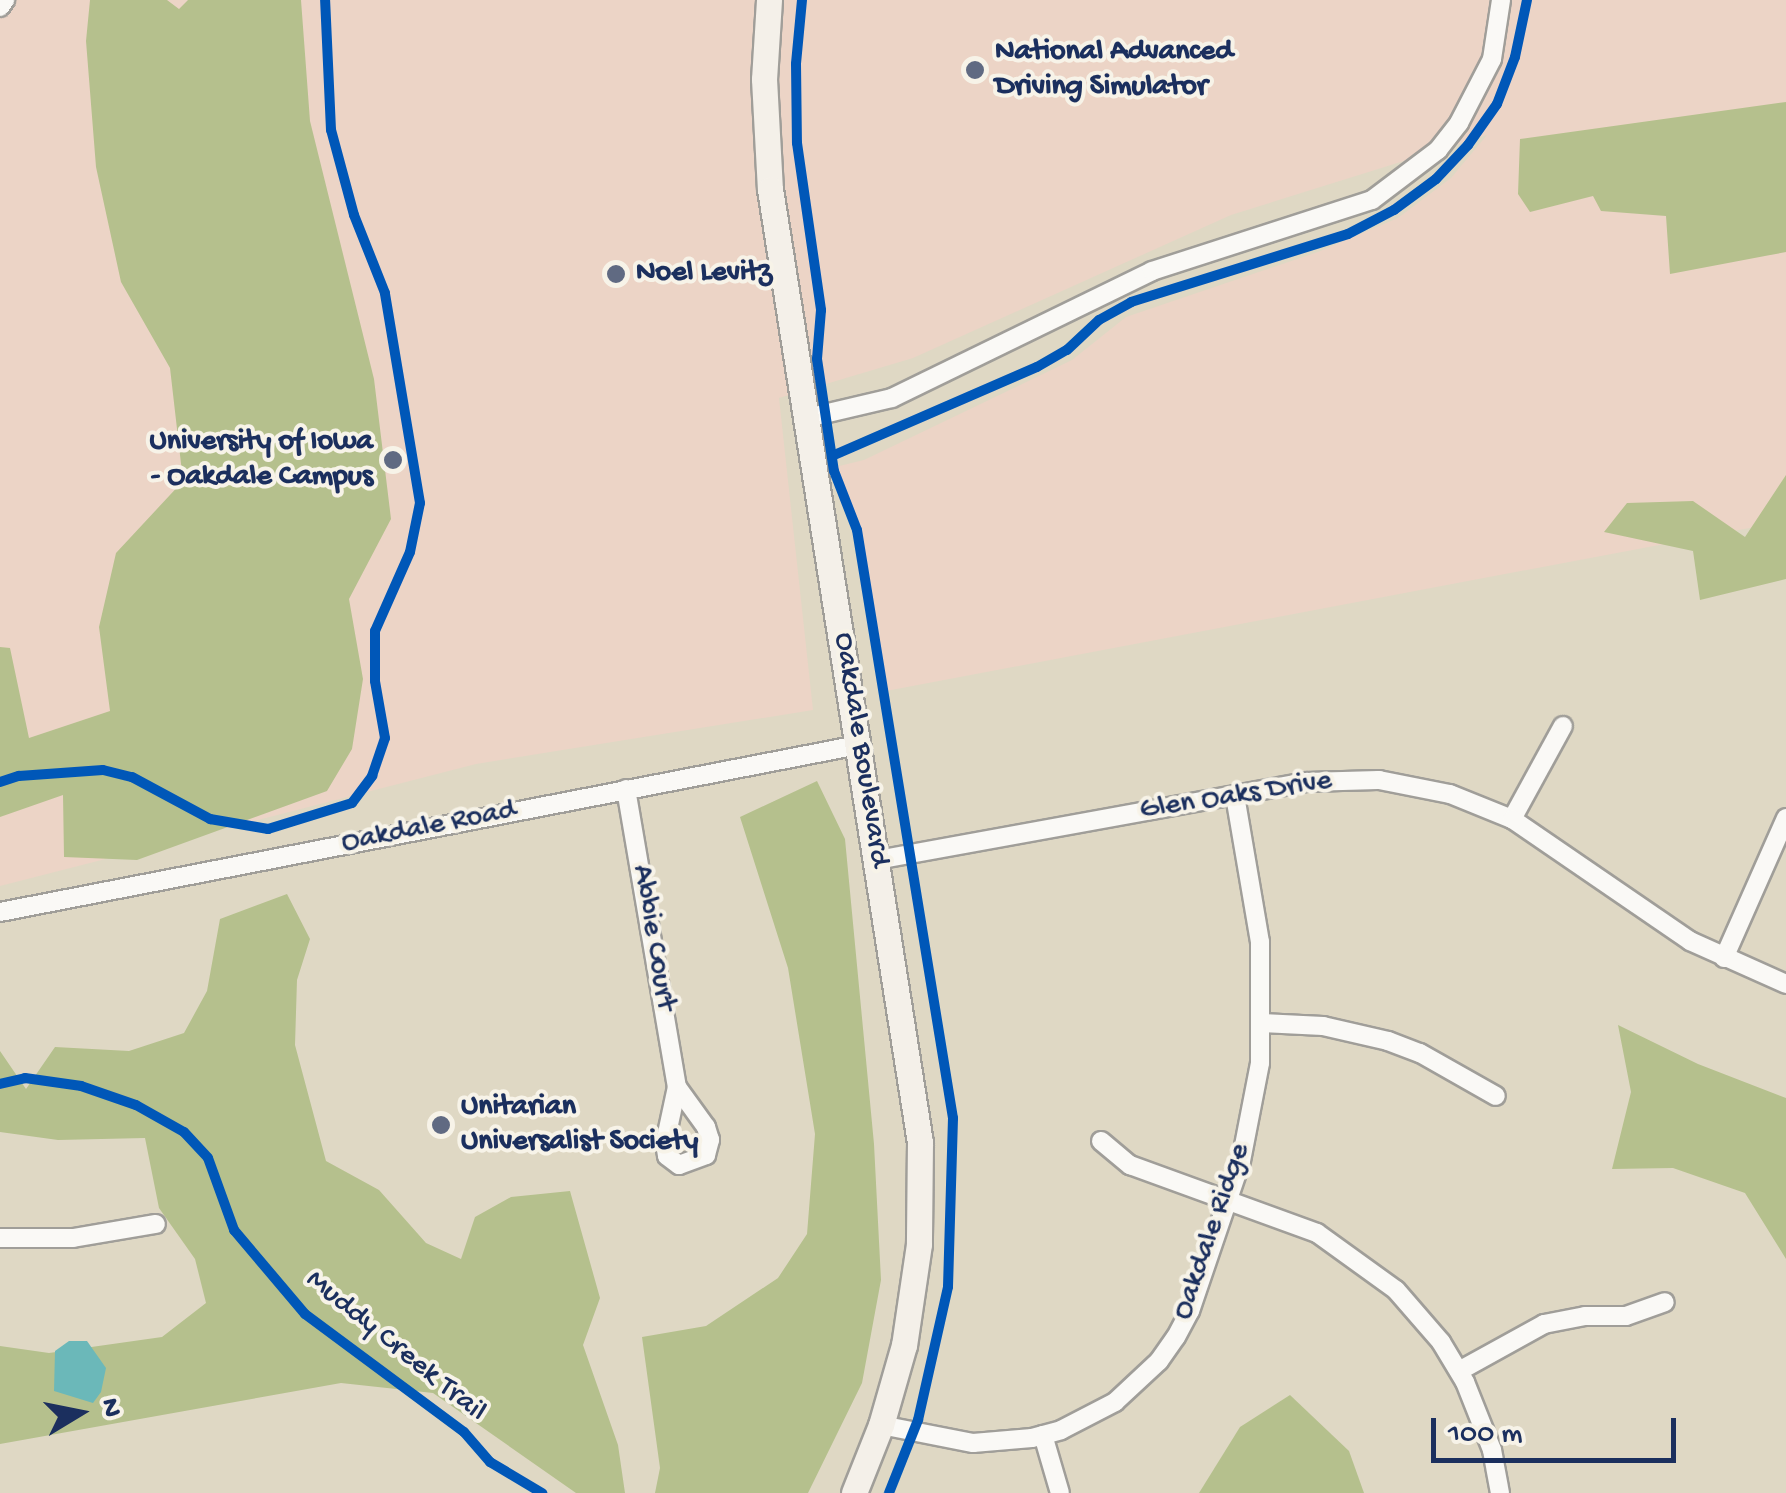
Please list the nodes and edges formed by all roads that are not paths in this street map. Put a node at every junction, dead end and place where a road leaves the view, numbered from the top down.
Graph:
1 (5, 0) edge
2 (768, 0) edge
3 (1501, 0) edge
4 (0, 6) edge
5 (807, 418) junction
6 (1564, 726) dead end
7 (858, 745) junction
8 (626, 789) junction
9 (1235, 795) junction
10 (1786, 818) edge
11 (1512, 820) junction
12 (878, 860) junction
13 (0, 912) edge
14 (1724, 958) junction
15 (1786, 984) edge
16 (1262, 1023) junction
17 (676, 1087) dead end
18 (1496, 1096) dead end
19 (1101, 1141) dead end
20 (1229, 1199) junction
21 (156, 1224) dead end
22 (0, 1238) edge
23 (1664, 1302) dead end
24 (1459, 1371) junction
25 (881, 1424) junction
26 (1044, 1436) junction
27 (854, 1493) edge
28 (1060, 1493) edge
29 (1500, 1493) edge

1 - 4 street
2 - 5 main road, Oakdale Boulevard
3 - 5 street
5 - 7 main road, Oakdale Boulevard
6 - 11 street
7 - 8 street, Oakdale Road
7 - 12 main road, Oakdale Boulevard
8 - 13 street, Oakdale Road
8 - 17 street, Abbie Court
9 - 11 street, Glen Oaks Drive
9 - 12 street, Glen Oaks Drive
9 - 16 street, Oakdale Ridge
10 - 14 street
11 - 14 street, Glen Oaks Drive
12 - 25 main road, Oakdale Boulevard
14 - 15 street, Glen Oaks Drive
16 - 18 street
16 - 20 street, Oakdale Ridge
19 - 20 street
20 - 24 street
20 - 26 street, Oakdale Ridge
21 - 22 street
23 - 24 street
24 - 29 street
25 - 26 street, Oakdale Ridge
25 - 27 main road, Oakdale Boulevard
26 - 28 street

